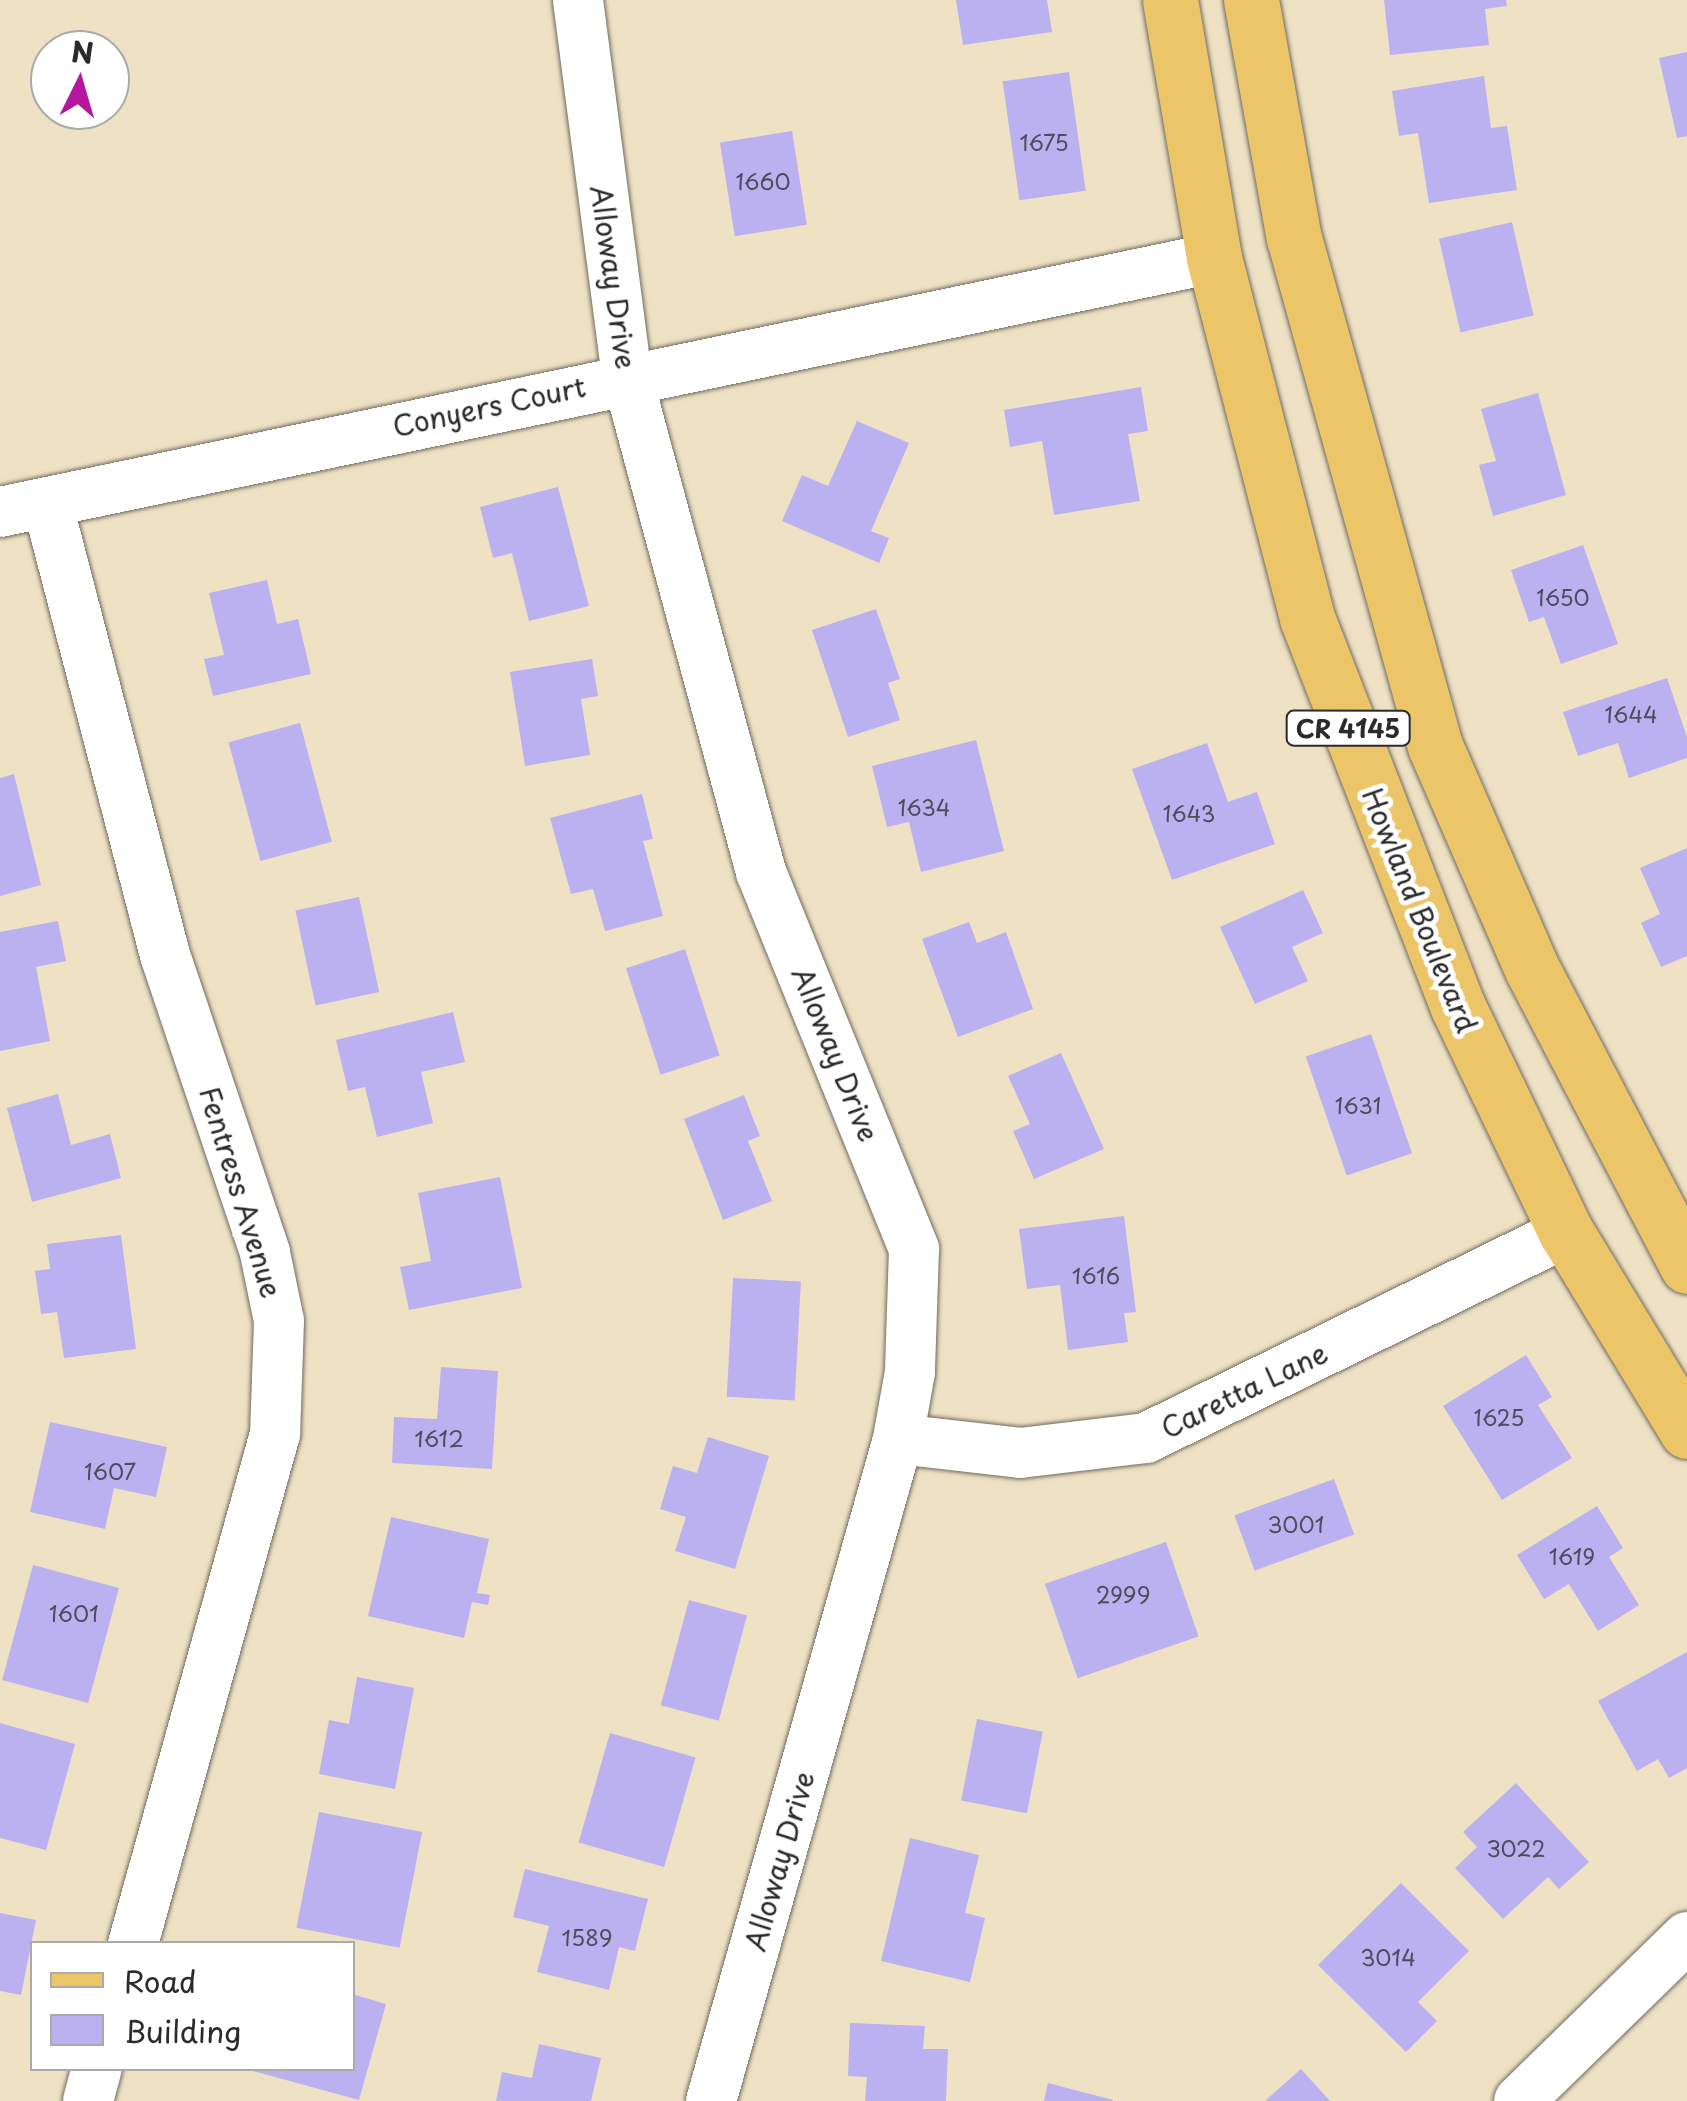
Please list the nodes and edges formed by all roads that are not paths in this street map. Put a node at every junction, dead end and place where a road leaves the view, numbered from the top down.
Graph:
1 (578, 0) edge
2 (1170, 0) edge
3 (1250, 0) edge
4 (1214, 258) junction
5 (626, 376) junction
6 (23, 507) edge
7 (1566, 1232) junction
8 (1687, 1266) edge
9 (1687, 1430) edge
10 (898, 1438) junction
11 (1687, 1937) edge
12 (134, 1941) edge
13 (97, 2071) edge
14 (88, 2101) edge
15 (711, 2101) edge
16 (1519, 2101) edge

1 - 5 street, Alloway Drive
2 - 4 main road, Howland Boulevard / CR 4145
3 - 8 main road, CR 4145
4 - 5 street, Conyers Court
4 - 7 main road, Howland Boulevard / CR 4145
5 - 6 street, Conyers Court
5 - 10 street, Alloway Drive
6 - 12 street, Fentress Avenue
7 - 9 main road, Howland Boulevard / CR 4145
7 - 10 street, Caretta Lane
10 - 15 street, Alloway Drive
11 - 16 street
13 - 14 street

